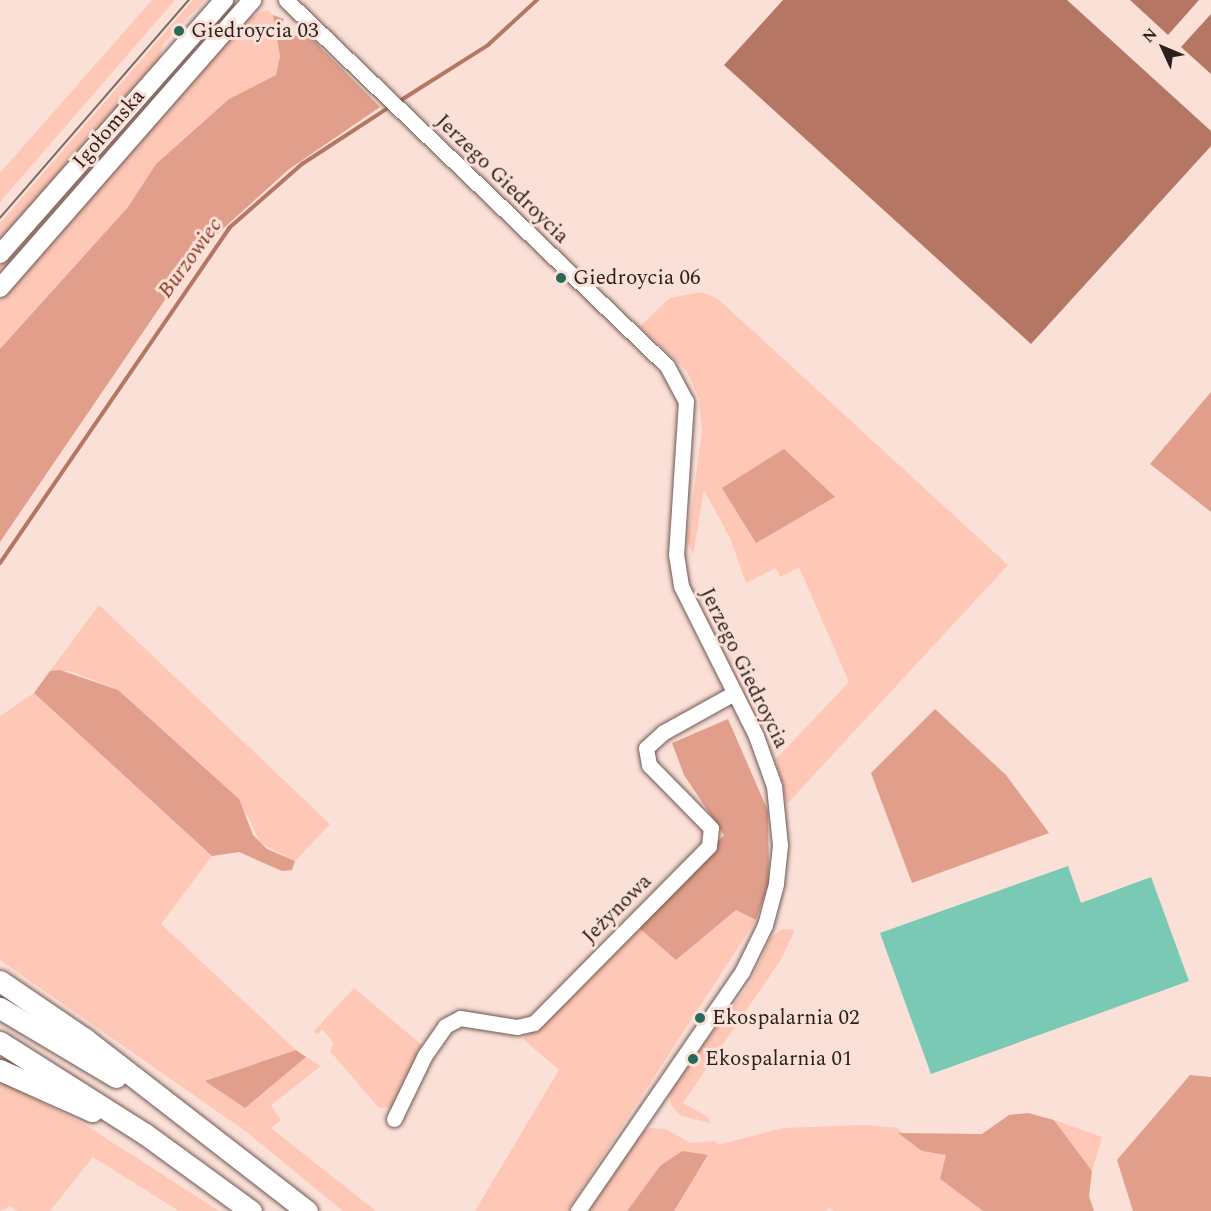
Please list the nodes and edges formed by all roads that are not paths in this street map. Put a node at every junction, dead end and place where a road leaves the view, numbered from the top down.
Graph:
1 (224, 0) edge
2 (252, 0) edge
3 (286, 0) edge
4 (0, 254) edge
5 (0, 288) edge
6 (734, 693) junction
7 (0, 981) edge
8 (0, 1008) edge
9 (0, 1042) edge
10 (0, 1070) edge
11 (176, 1111) junction
12 (394, 1119) dead end
13 (145, 1134) junction
14 (251, 1211) edge
15 (307, 1211) edge
16 (578, 1211) edge

1 - 4 main road, Igołomska
2 - 5 main road, Igołomska
3 - 6 street, Jerzego Giedroycia
6 - 12 street, Jeżynowa
6 - 16 street, Jerzego Giedroycia
7 - 11 highway
8 - 11 highway
9 - 13 highway
10 - 13 highway
11 - 15 highway
13 - 14 highway

